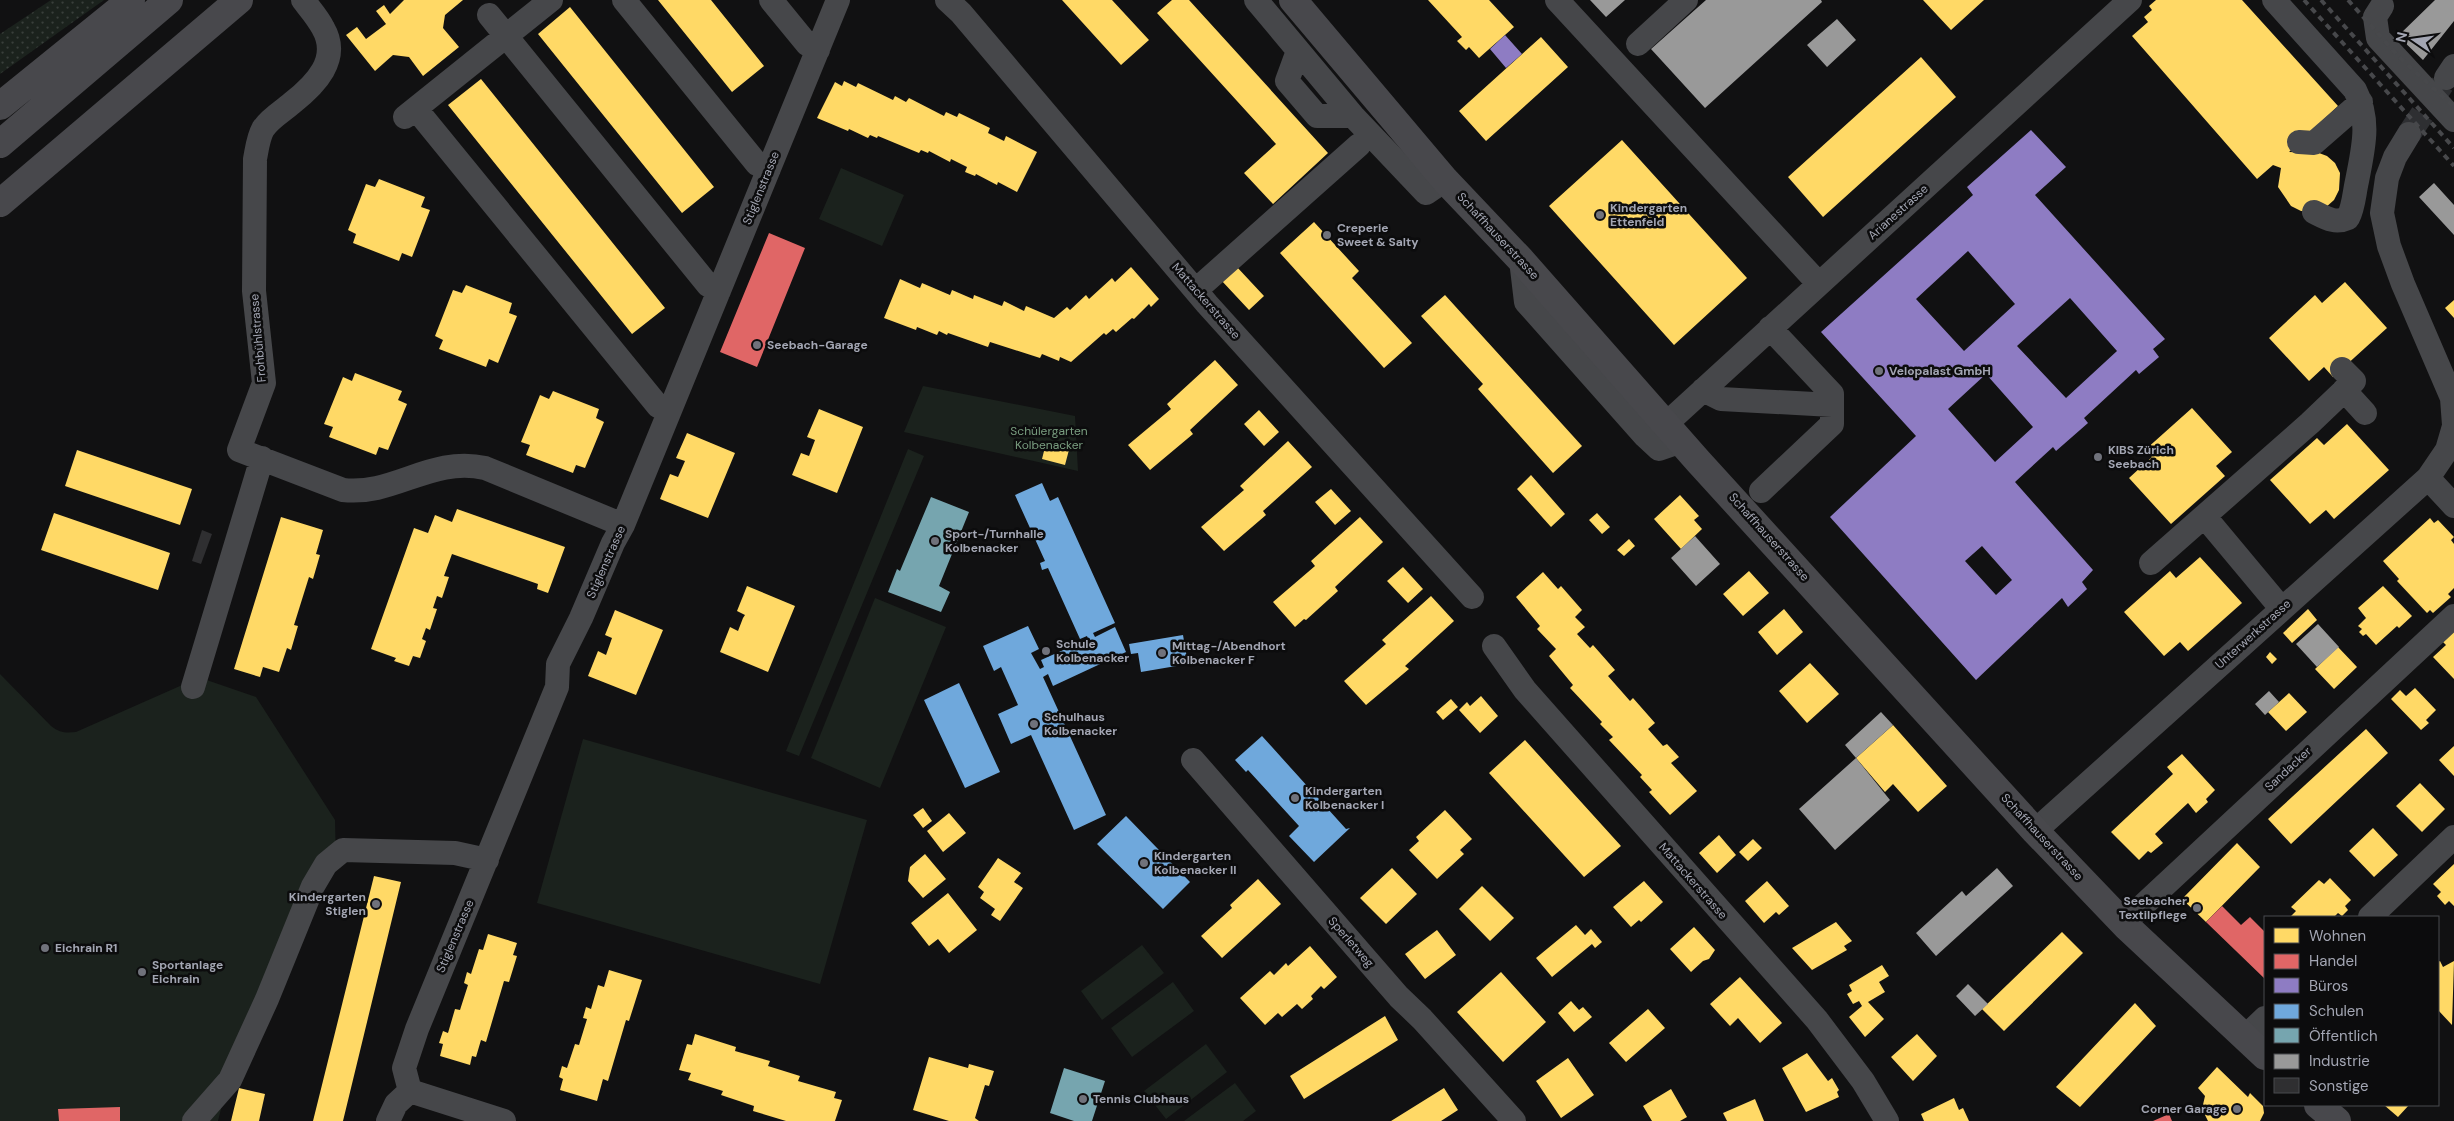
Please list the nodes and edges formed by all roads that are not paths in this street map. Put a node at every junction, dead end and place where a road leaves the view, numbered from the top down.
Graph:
1 (131, 0) edge
2 (169, 0) edge
3 (239, 0) edge
4 (303, 0) edge
5 (551, 0) edge
6 (624, 0) edge
7 (771, 0) edge
8 (838, 0) edge
9 (946, 0) edge
10 (1256, 0) edge
11 (1293, 0) edge
12 (1556, 0) edge
13 (1686, 0) edge
14 (2130, 0) edge
15 (2274, 0) edge
16 (2382, 2) edge
17 (488, 15) dead end
18 (506, 37) junction
19 (1638, 44) dead end
20 (818, 50) junction
21 (2361, 102) junction
22 (0, 106) edge
23 (2454, 120) edge
24 (2409, 134) tunnel mouth
25 (2299, 142) dead end
26 (0, 144) edge
27 (66, 145) junction
28 (1359, 146) dead end
29 (769, 169) junction
30 (1445, 180) junction
31 (0, 203) edge
32 (2314, 212) dead end
33 (0, 222) edge
34 (1819, 284) junction
35 (1196, 290) junction
36 (719, 291) junction
37 (1770, 328) junction
38 (1703, 390) junction
39 (1832, 405) junction
40 (669, 412) junction
41 (2366, 412) dead end
42 (2454, 426) edge
43 (1674, 432) junction
44 (262, 458) junction
45 (2428, 478) junction
46 (1761, 491) dead end
47 (2454, 506) edge
48 (2205, 517) junction
49 (623, 525) junction
50 (2151, 563) dead end
51 (1472, 597) dead end
52 (2281, 608) junction
53 (2454, 616) edge
54 (1494, 646) dead end
55 (193, 687) dead end
56 (1193, 760) dead end
57 (2035, 831) junction
58 (2454, 837) edge
59 (487, 860) junction
60 (2371, 916) edge
61 (2124, 924) junction
62 (2264, 1019) edge
63 (2245, 1037) junction
64 (2264, 1055) edge
65 (410, 1092) junction
66 (194, 1121) edge
67 (388, 1121) edge
68 (504, 1121) edge
69 (1514, 1121) edge
70 (1887, 1121) edge

1 - 22 main road
2 - 26 main road
3 - 27 main road
4 - 44 street, Frohbühlstrasse
5 - 18 street
6 - 29 street
7 - 20 street
8 - 20 street, Stiglenstrasse
9 - 35 street, Mattackerstrasse
10 - 30 street
11 - 30 main road, Schaffhauserstrasse
12 - 34 street
13 - 19 street
14 - 34 street, Arianestrasse
15 - 21 street
16 - 23 street
17 - 18 street
18 - 36 street
18 - 40 street
20 - 29 street, Stiglenstrasse
21 - 25 street
21 - 32 street
24 - 42 street, Unterwerkstrasse
27 - 31 main road
27 - 33 main road
28 - 35 street
29 - 36 street, Stiglenstrasse
30 - 43 main road, Schaffhauserstrasse
34 - 37 street, Arianestrasse
35 - 51 street, Mattackerstrasse
36 - 40 street, Stiglenstrasse
37 - 38 street, Arianestrasse
37 - 39 street
38 - 39 street
38 - 43 street, Arianestrasse
39 - 46 street
40 - 49 street, Stiglenstrasse
41 - 48 street
42 - 45 street, Unterwerkstrasse
43 - 57 main road, Schaffhauserstrasse
44 - 49 street, Frohbühlstrasse
44 - 55 street
45 - 47 street
45 - 52 street, Unterwerkstrasse
48 - 50 street
48 - 52 street
49 - 59 street, Stiglenstrasse
52 - 57 street, Unterwerkstrasse
53 - 61 street, Sandacker
54 - 70 street, Mattackerstrasse
56 - 69 street, Sperletweg
57 - 61 main road, Schaffhauserstrasse
58 - 60 street
59 - 65 street, Stiglenstrasse
59 - 66 street
61 - 63 main road, Schaffhauserstrasse
62 - 63 street
63 - 64 main road, Schaffhauserstrasse
65 - 67 street
65 - 68 street

